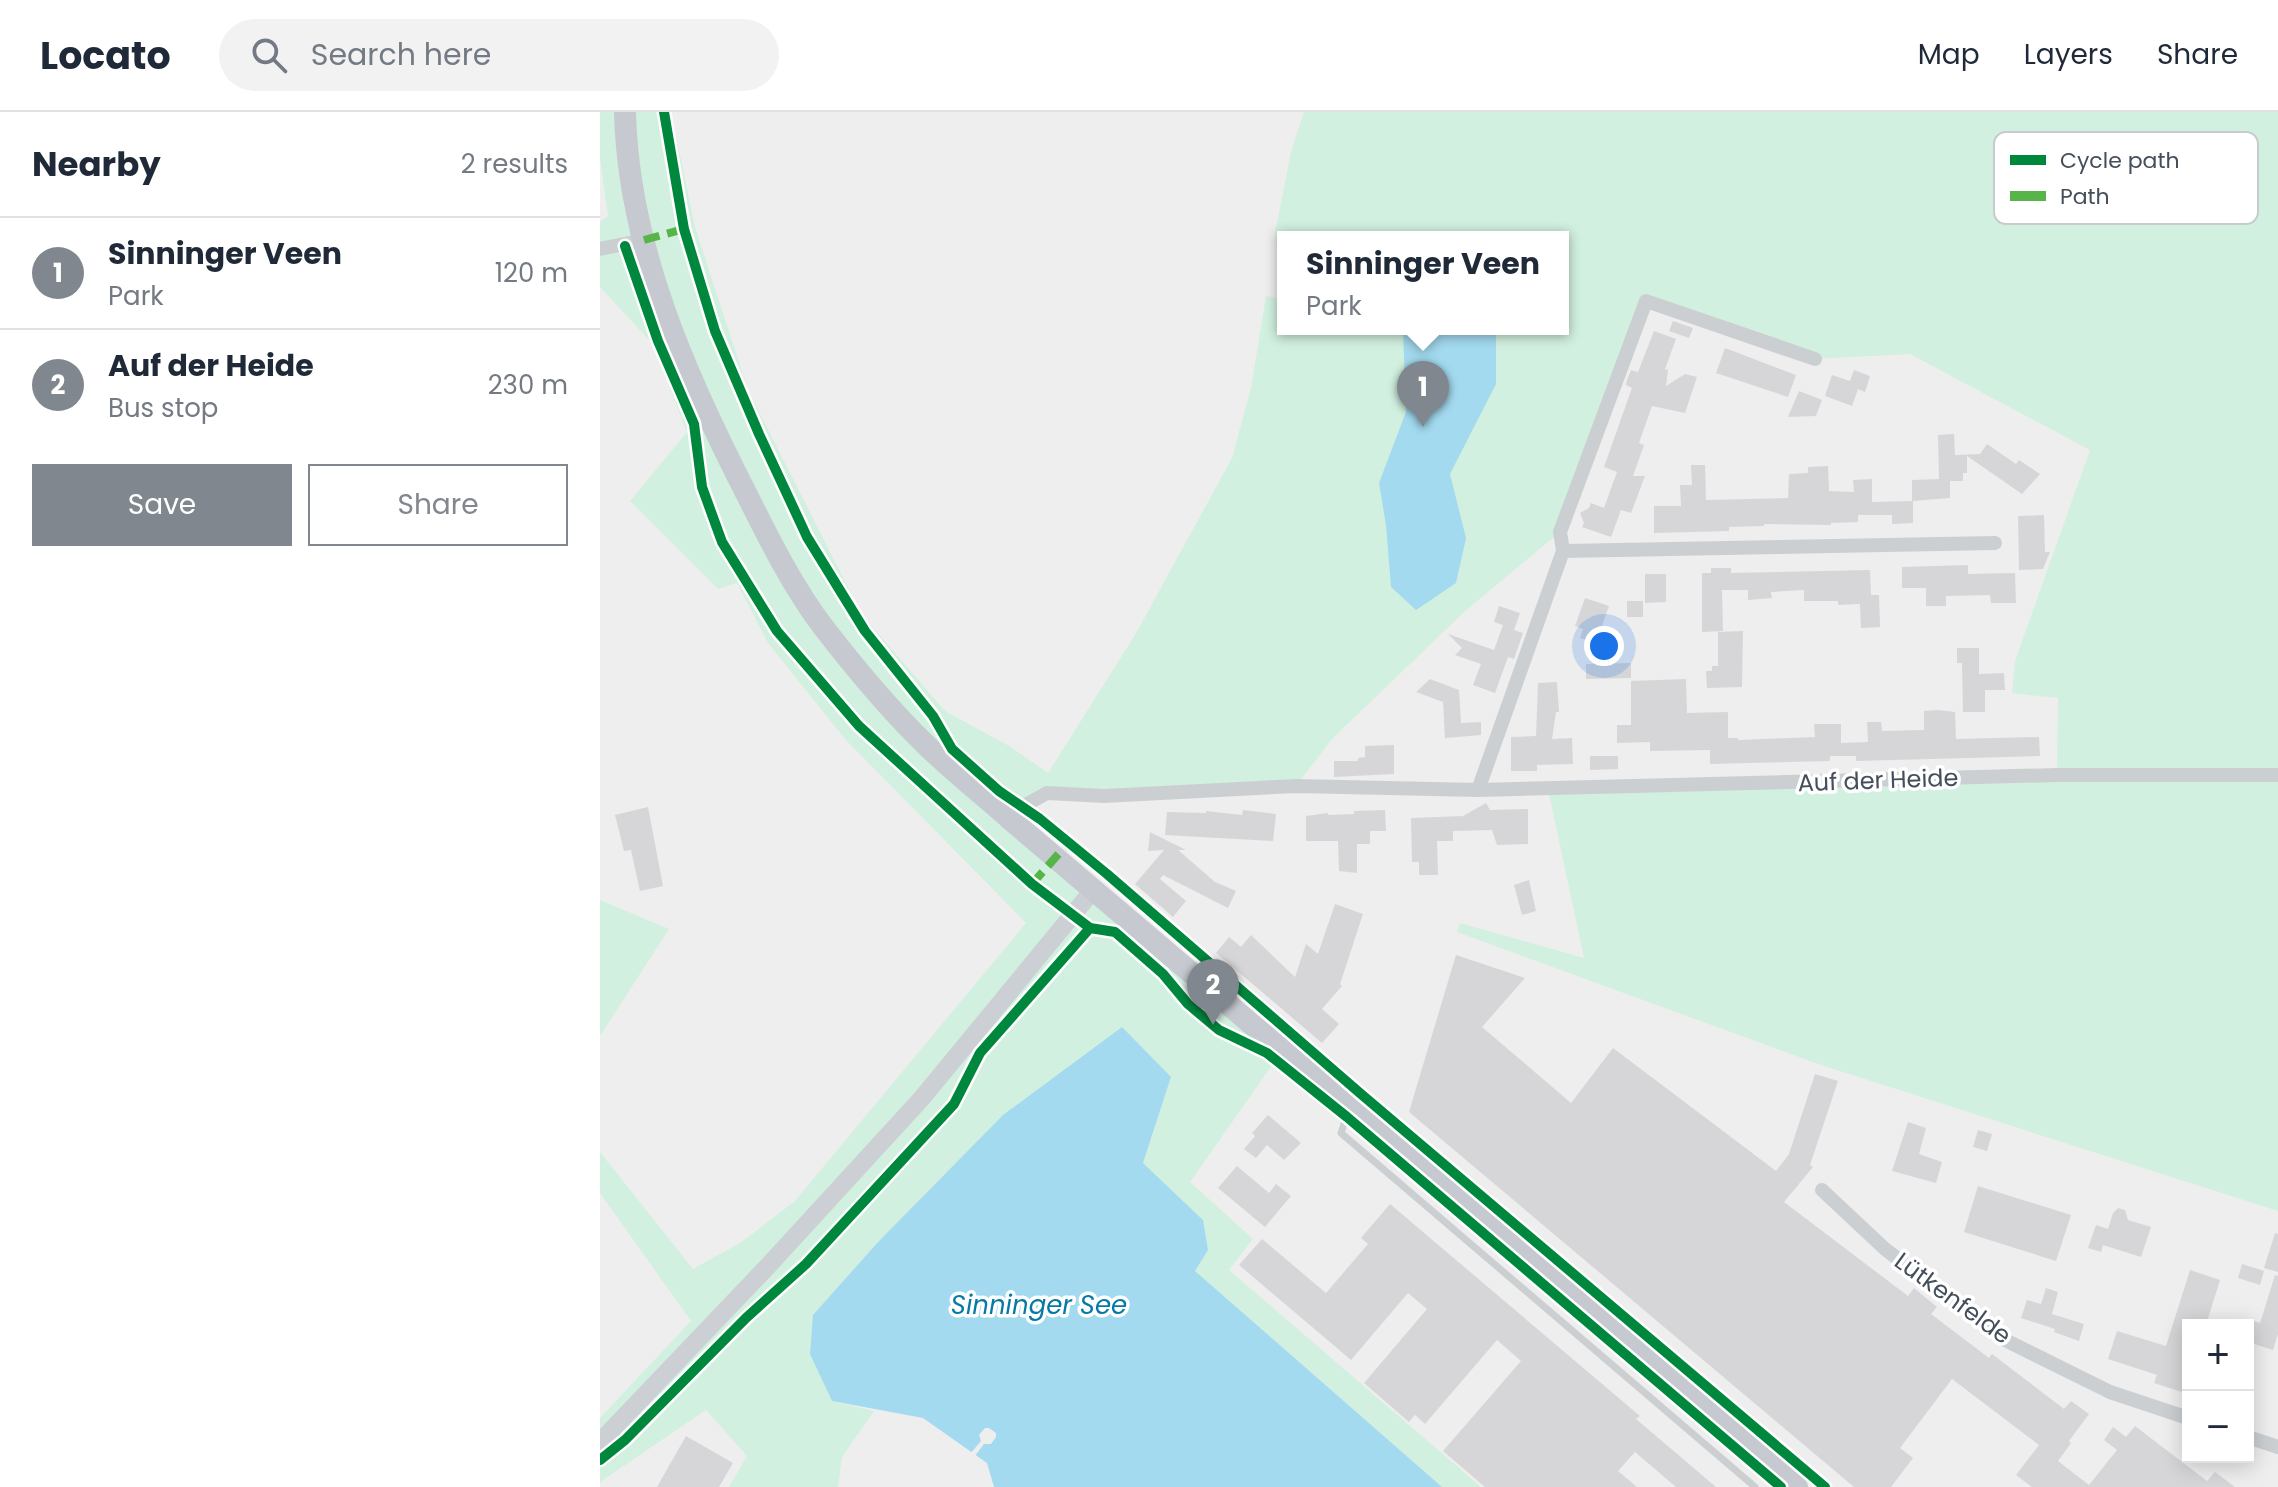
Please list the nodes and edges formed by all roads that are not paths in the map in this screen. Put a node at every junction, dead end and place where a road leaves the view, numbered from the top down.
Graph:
1 (625, 112) edge
2 (644, 240) junction
3 (600, 249) edge
4 (1815, 359) dead end
5 (1995, 543) dead end
6 (1563, 551) junction
7 (2278, 775) edge
8 (1478, 790) junction
9 (1011, 820) junction
10 (1094, 889) junction
11 (1350, 1106) junction
12 (1822, 1190) dead end
13 (2182, 1416) edge
14 (2254, 1439) edge
15 (600, 1442) edge
16 (2278, 1447) edge
17 (1755, 1487) edge
18 (1797, 1487) edge

1 - 2 main road
2 - 3 street
2 - 9 main road
4 - 6 street
5 - 6 street
6 - 8 street
7 - 8 street, Auf der Heide
8 - 9 street, Auf der Heide
9 - 10 main road
10 - 11 main road
10 - 15 main road
11 - 17 lane
11 - 18 main road
12 - 13 street, Lütkenfelde
14 - 16 street

